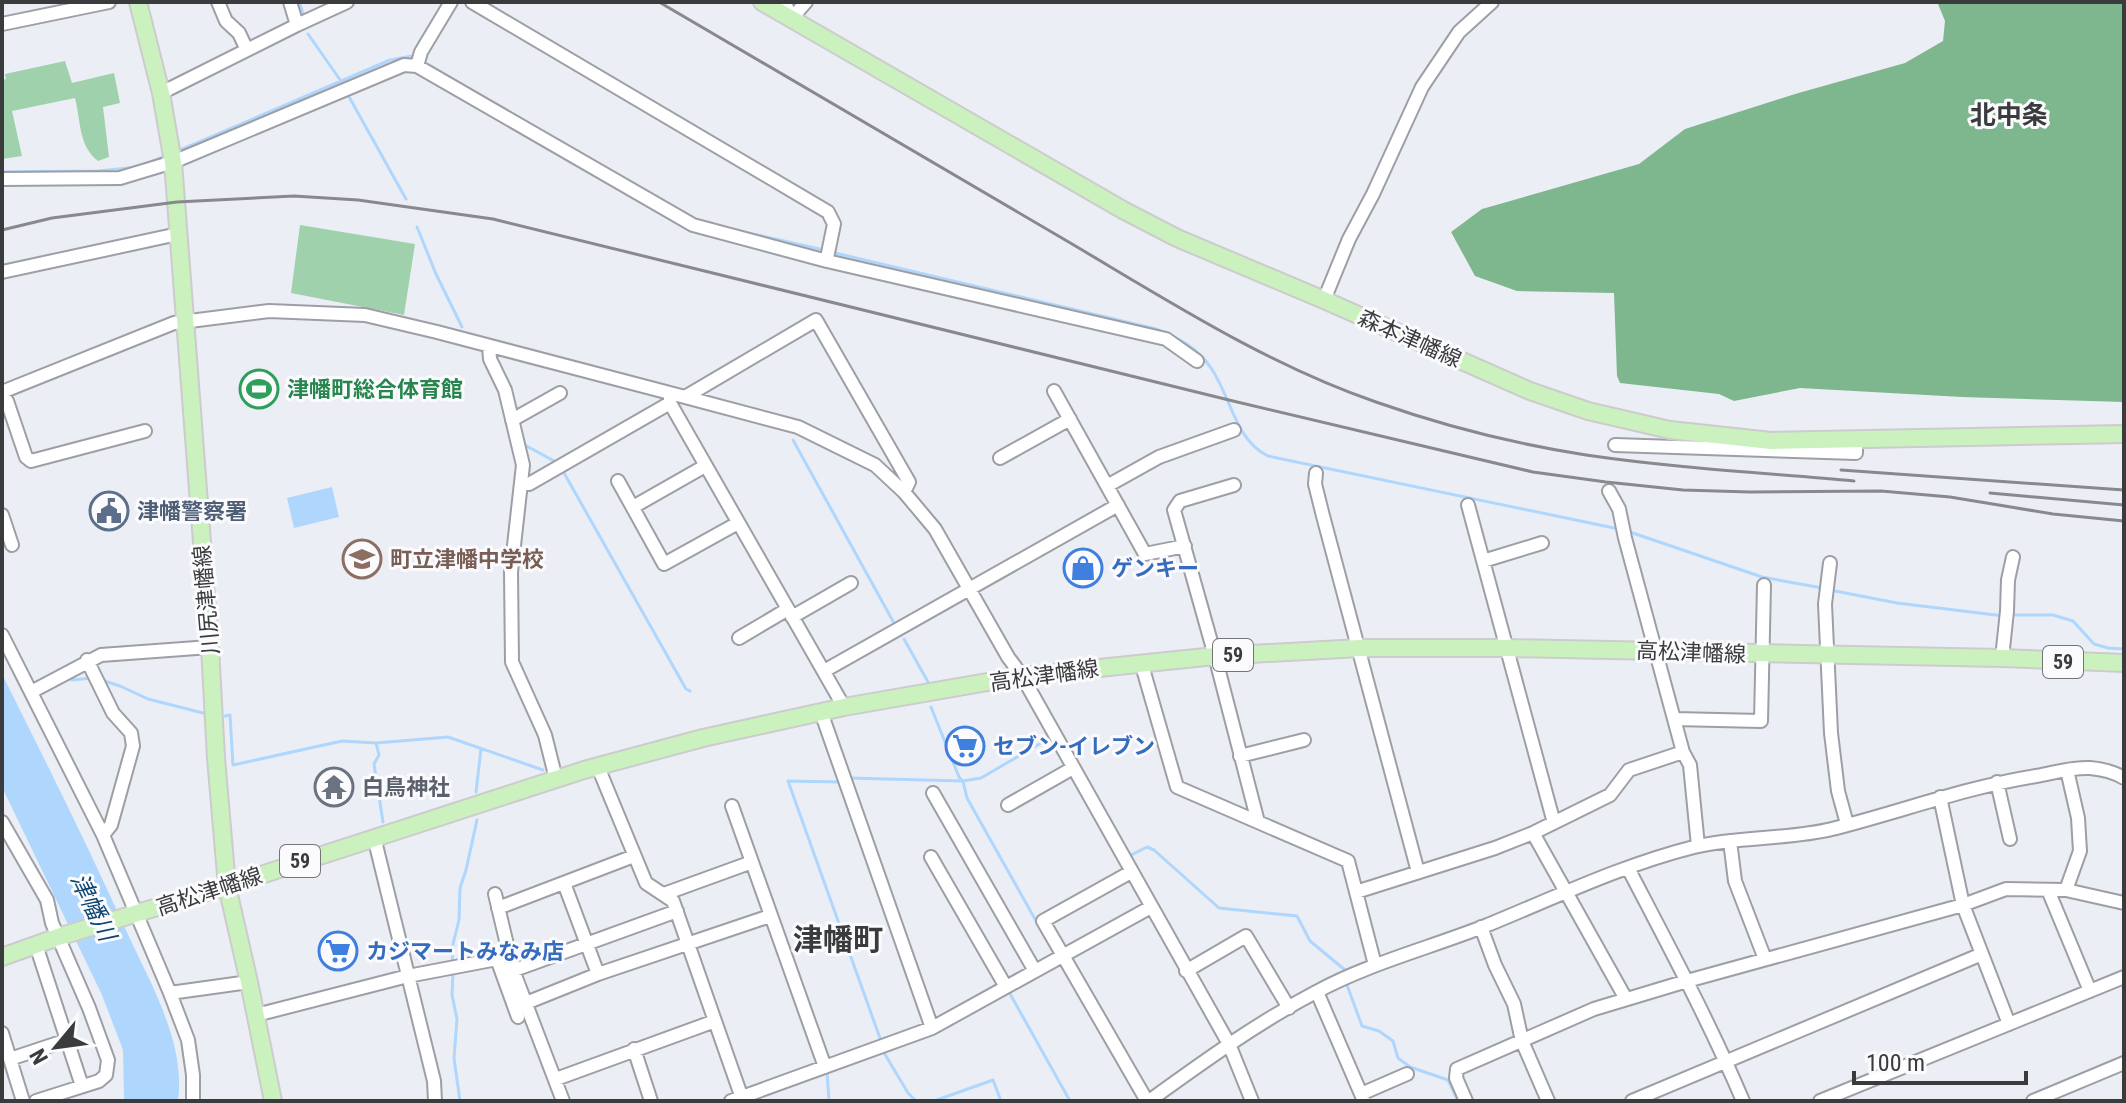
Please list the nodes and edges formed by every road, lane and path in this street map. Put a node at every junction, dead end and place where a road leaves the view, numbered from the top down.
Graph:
1 (109, 2) edge
2 (138, 2) edge
3 (218, 2) edge
4 (290, 2) edge
5 (347, 2) edge
6 (451, 2) edge
7 (472, 2) edge
8 (762, 2) edge
9 (785, 2) edge
10 (806, 2) edge
11 (1492, 2) edge
12 (791, 19) junction
13 (2, 24) edge
14 (297, 25) junction
15 (247, 50) junction
16 (419, 60) junction
17 (161, 93) junction
18 (172, 155) junction
19 (2, 179) edge
20 (178, 234) junction
21 (829, 252) dead end
22 (2, 272) edge
23 (1324, 300) junction
24 (185, 321) junction
25 (489, 347) junction
26 (1197, 361) dead end
27 (1054, 391) dead end
28 (560, 393) dead end
29 (2, 394) edge
30 (685, 397) junction
31 (670, 398) junction
32 (1070, 419) junction
33 (512, 420) junction
34 (1234, 430) dead end
35 (145, 431) dead end
36 (2124, 434) edge
37 (1856, 439) junction
38 (1615, 445) dead end
39 (1000, 458) dead end
40 (705, 466) junction
41 (1316, 473) dead end
42 (618, 481) dead end
43 (521, 484) junction
44 (1234, 485) dead end
45 (1107, 486) junction
46 (1609, 491) dead end
47 (904, 492) junction
48 (1118, 505) junction
49 (1468, 505) dead end
50 (633, 507) junction
51 (2, 515) edge
52 (738, 523) junction
53 (1542, 543) dead end
54 (12, 545) dead end
55 (1185, 546) junction
56 (2013, 557) dead end
57 (1483, 561) junction
58 (1830, 563) dead end
59 (851, 583) dead end
60 (1764, 585) dead end
61 (971, 590) junction
62 (790, 613) junction
63 (2, 635) edge
64 (739, 638) dead end
65 (210, 647) junction
66 (1360, 648) junction
67 (1506, 648) junction
68 (1655, 651) junction
69 (1762, 654) junction
70 (1828, 655) junction
71 (1215, 656) junction
72 (2002, 658) junction
73 (87, 660) junction
74 (1141, 662) junction
75 (2124, 663) edge
76 (824, 671) junction
77 (1022, 676) junction
78 (31, 692) junction
79 (844, 707) junction
80 (821, 712) junction
81 (1674, 719) junction
82 (1304, 740) dead end
83 (1683, 752) junction
84 (1240, 756) junction
85 (598, 767) junction
86 (1073, 768) junction
87 (2067, 770) junction
88 (2124, 778) edge
89 (556, 779) junction
90 (1997, 782) junction
91 (933, 793) dead end
92 (1940, 797) junction
93 (1008, 805) dead end
94 (732, 806) dead end
95 (2, 822) edge
96 (1258, 822) junction
97 (1554, 823) junction
98 (1847, 824) junction
99 (1533, 833) junction
100 (103, 835) junction
101 (374, 837) junction
102 (2010, 839) dead end
103 (1730, 841) junction
104 (1698, 846) junction
105 (634, 856) junction
106 (931, 857) dead end
107 (752, 862) junction
108 (1628, 868) junction
109 (1131, 872) junction
110 (1418, 872) junction
111 (564, 883) junction
112 (227, 886) junction
113 (2048, 890) junction
114 (2066, 890) junction
115 (1356, 892) junction
116 (1566, 892) junction
117 (495, 894) dead end
118 (664, 894) junction
119 (2124, 903) edge
120 (1963, 905) junction
121 (1151, 907) junction
122 (498, 908) junction
123 (677, 911) junction
124 (132, 915) junction
125 (770, 916) junction
126 (1481, 927) junction
127 (60, 936) junction
128 (587, 943) junction
129 (688, 944) junction
130 (36, 945) junction
131 (1982, 954) junction
132 (1063, 955) junction
133 (2, 957) edge
134 (1765, 959) junction
135 (1375, 965) junction
136 (1035, 971) junction
137 (1186, 971) junction
138 (508, 972) junction
139 (598, 974) junction
140 (408, 976) junction
141 (2124, 977) edge
142 (1687, 981) junction
143 (249, 982) junction
144 (1006, 987) junction
145 (2090, 991) junction
146 (1317, 992) junction
147 (170, 993) junction
148 (1626, 999) junction
149 (526, 1003) junction
150 (1289, 1008) junction
151 (256, 1015) junction
152 (518, 1017) dead end
153 (715, 1021) junction
154 (2009, 1024) junction
155 (932, 1028) junction
156 (2, 1033) edge
157 (67, 1040) junction
158 (1522, 1041) junction
159 (1229, 1044) junction
160 (634, 1049) junction
161 (10, 1059) junction
162 (1727, 1062) junction
163 (2124, 1063) edge
164 (825, 1067) junction
165 (1407, 1074) dead end
166 (556, 1079) junction
167 (82, 1086) junction
168 (1363, 1097) edge
169 (738, 1100) edge
170 (23, 1101) edge
171 (36, 1101) edge
172 (193, 1101) edge
173 (273, 1101) edge
174 (435, 1101) edge
175 (563, 1101) edge
176 (651, 1101) edge
177 (1148, 1101) edge
178 (1252, 1101) edge
179 (1466, 1101) edge
180 (1548, 1101) edge
181 (1632, 1101) edge
182 (1743, 1101) edge
183 (1820, 1101) edge
184 (2033, 1101) edge

1 - 13 street
2 - 17 main road, 川尻津幡線
3 - 15 street
4 - 14 street
5 - 14 street
6 - 16 street
7 - 21 street
8 - 12 main road, 森本津幡線
9 - 12 street
10 - 12 street
11 - 23 street
12 - 23 main road, 森本津幡線
14 - 15 street
15 - 17 street
16 - 18 street
16 - 26 street
17 - 18 main road, 川尻津幡線
18 - 19 street
18 - 20 main road, 川尻津幡線
20 - 22 street
20 - 24 main road, 川尻津幡線
23 - 37 main road, 森本津幡線
24 - 25 street
24 - 29 street
24 - 65 main road, 川尻津幡線
25 - 31 street
25 - 33 street
27 - 32 street
28 - 33 street
29 - 35 street
30 - 31 street
30 - 47 street
30 - 47 street
31 - 40 street
31 - 43 street
32 - 39 street
32 - 45 street
33 - 43 street
34 - 45 street
36 - 37 main road, 森本津幡線
37 - 38 street
40 - 50 street
40 - 52 street
41 - 66 street
42 - 50 street
43 - 89 street
44 - 55 street
45 - 48 street
46 - 68 street
47 - 61 street
48 - 55 street
48 - 61 street
49 - 57 street
50 - 52 street
51 - 54 street
52 - 62 street
53 - 57 street
55 - 71 street
56 - 72 street
57 - 67 street
58 - 70 street
59 - 62 street
60 - 69 street
61 - 76 street
61 - 77 street
62 - 64 street
62 - 76 street
63 - 78 street
65 - 73 street
65 - 112 main road, 川尻津幡線
66 - 67 main road, 高松津幡線 / 59
66 - 71 main road, 高松津幡線 / 59
66 - 110 street
67 - 68 main road, 高松津幡線 / 59
67 - 97 street
68 - 69 main road, 高松津幡線 / 59
68 - 81 street
69 - 70 main road, 高松津幡線 / 59
69 - 81 street
70 - 72 main road, 高松津幡線 / 59
70 - 98 street
71 - 74 main road, 高松津幡線 / 59
71 - 84 street
72 - 75 main road, 高松津幡線 / 59
73 - 78 street
73 - 100 street
74 - 77 main road, 高松津幡線 / 59
74 - 96 street
76 - 79 street
77 - 79 main road, 高松津幡線 / 59
77 - 86 street
78 - 100 street
79 - 80 main road, 高松津幡線 / 59
80 - 85 main road, 高松津幡線 / 59
80 - 155 street
81 - 83 street
82 - 84 street
83 - 97 street
83 - 104 street
84 - 96 street
85 - 89 main road, 高松津幡線 / 59
85 - 105 street
86 - 93 street
86 - 109 street
87 - 88 street
87 - 90 street
87 - 114 street
89 - 101 main road, 高松津幡線 / 59
90 - 92 street
90 - 102 street
91 - 136 street
92 - 98 street
92 - 120 street
94 - 107 street
95 - 127 street
96 - 115 street
97 - 99 street
98 - 103 street
99 - 110 street
99 - 116 street
100 - 124 street
101 - 112 main road, 高松津幡線 / 59
101 - 140 street
103 - 104 street
103 - 134 street
104 - 108 street
105 - 111 street
105 - 118 street
106 - 144 street
107 - 118 street
107 - 125 street
108 - 116 street
108 - 142 street
109 - 121 street
109 - 132 street
110 - 115 street
111 - 122 street
111 - 128 street
112 - 124 main road, 高松津幡線 / 59
112 - 143 main road, 川尻津幡線
113 - 114 street
113 - 120 street
113 - 145 street
114 - 119 street
115 - 135 street
116 - 126 street
116 - 148 street
117 - 122 street
118 - 123 street
120 - 131 street
120 - 134 street
121 - 132 street
121 - 137 street
122 - 138 street
123 - 128 street
123 - 129 street
124 - 127 main road, 高松津幡線 / 59
124 - 147 street
125 - 129 street
125 - 164 street
126 - 135 street
126 - 158 street
127 - 130 main road, 高松津幡線 / 59
127 - 167 street
128 - 138 street
128 - 139 street
129 - 139 street
129 - 153 street
130 - 133 main road, 高松津幡線 / 59
130 - 157 street
131 - 154 street
131 - 162 street
132 - 136 street
132 - 177 street
134 - 142 street
135 - 146 street
136 - 144 street
137 - 150 street
137 - 159 street
138 - 140 street
138 - 149 street
138 - 152 street
139 - 149 street
140 - 151 street
140 - 174 street
141 - 145 street
142 - 148 street
142 - 162 street
143 - 147 street
143 - 151 main road, 川尻津幡線
144 - 155 street
145 - 154 street
146 - 150 street
146 - 168 street
147 - 172 street
148 - 158 street
149 - 166 street
150 - 159 street
151 - 173 main road, 川尻津幡線
153 - 160 street
153 - 169 street
154 - 183 street
155 - 164 street
156 - 161 street
157 - 161 street
157 - 167 street
158 - 179 street
158 - 180 street
159 - 177 street
159 - 178 street
160 - 166 street
160 - 176 street
161 - 170 street
162 - 181 street
162 - 182 street
163 - 184 street
164 - 169 street
165 - 168 street
166 - 175 street
167 - 171 street

